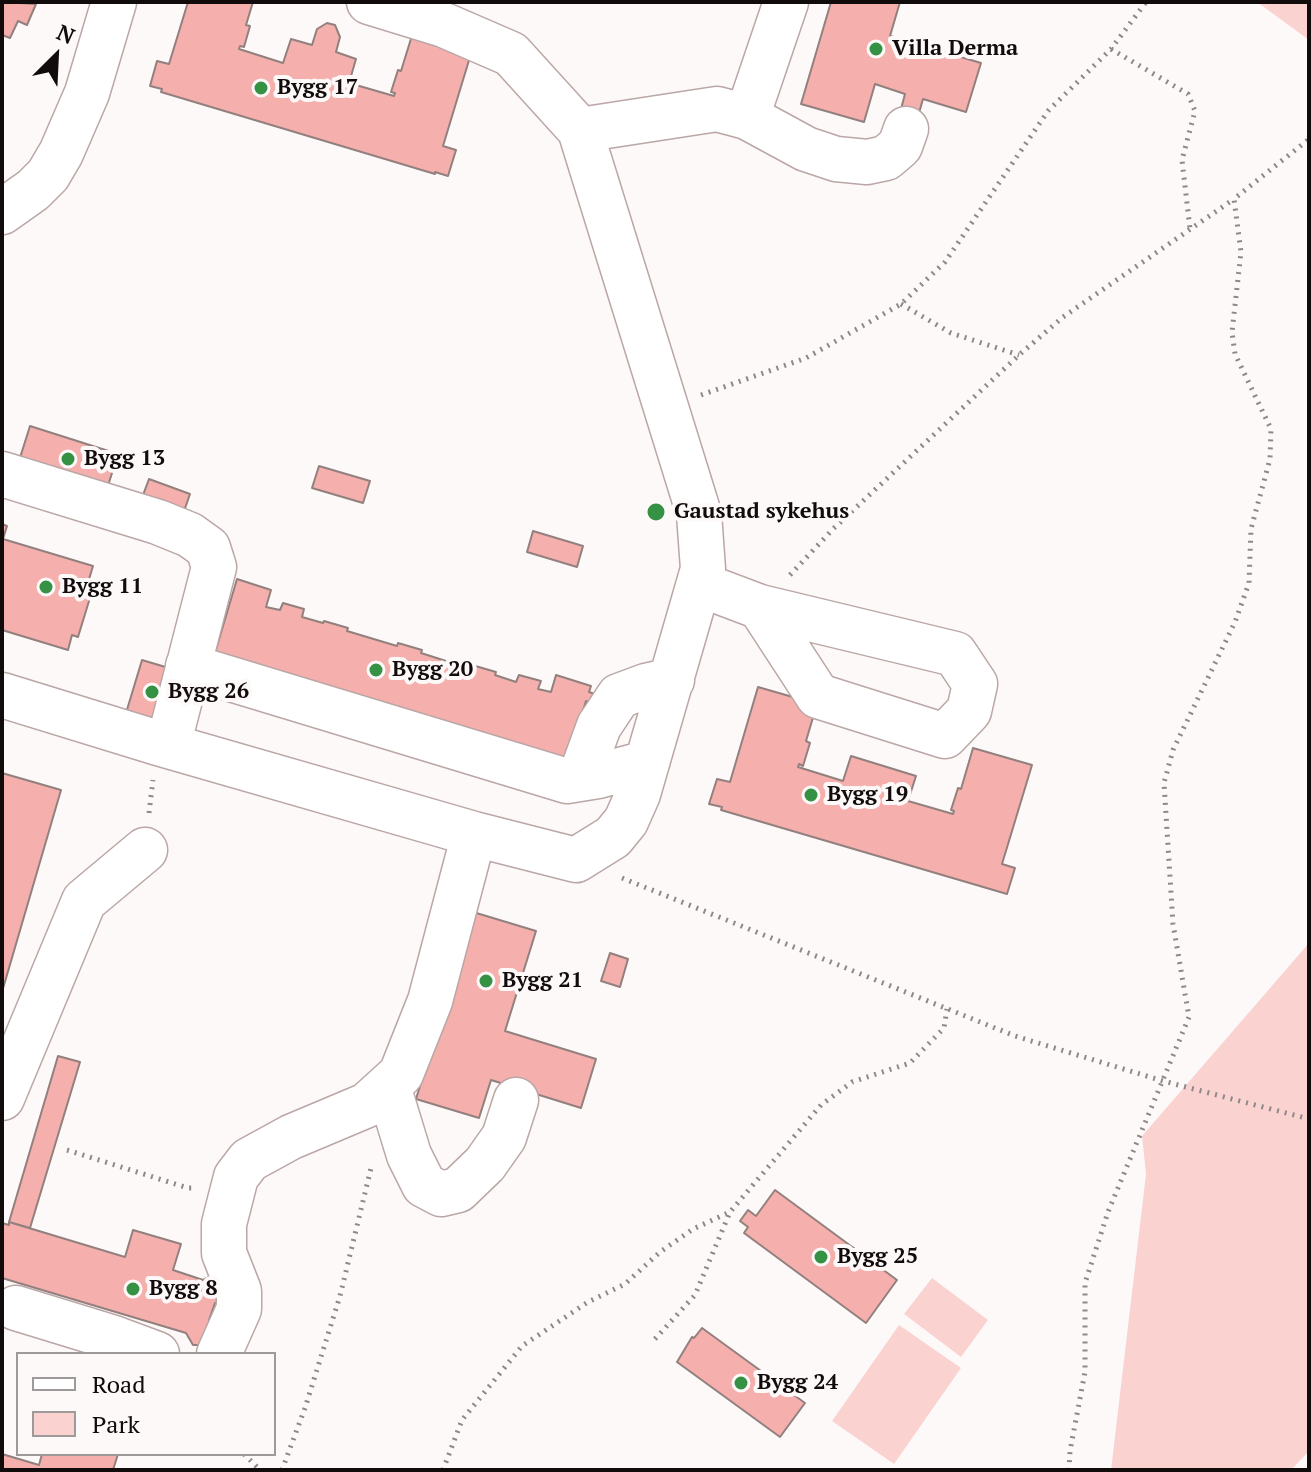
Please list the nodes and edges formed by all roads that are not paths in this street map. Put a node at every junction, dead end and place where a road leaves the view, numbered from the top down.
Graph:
1 (114, 2) edge
2 (369, 2) edge
3 (786, 2) edge
4 (747, 117) junction
5 (906, 129) dead end
6 (580, 130) junction
7 (2, 212) edge
8 (2, 474) edge
9 (699, 584) junction
10 (760, 607) road end
11 (188, 666) junction
12 (672, 680) junction
13 (2, 695) edge
14 (163, 745) junction
15 (648, 760) junction
16 (580, 778) junction
17 (474, 834) junction
18 (145, 850) road end
19 (388, 1086) junction
20 (2, 1098) edge
21 (516, 1100) dead end
22 (16, 1308) dead end
23 (152, 1352) edge
24 (220, 1352) edge

1 - 7 lane
2 - 6 lane
3 - 4 lane
4 - 5 lane
4 - 6 lane
6 - 9 lane
8 - 11 lane
9 - 10 lane
9 - 12 lane
11 - 14 lane
11 - 16 lane
12 - 15 lane
12 - 16 lane
13 - 14 lane
14 - 17 lane
15 - 16 lane
15 - 17 lane
17 - 19 lane
18 - 20 lane
19 - 21 lane
19 - 24 lane
22 - 23 lane

